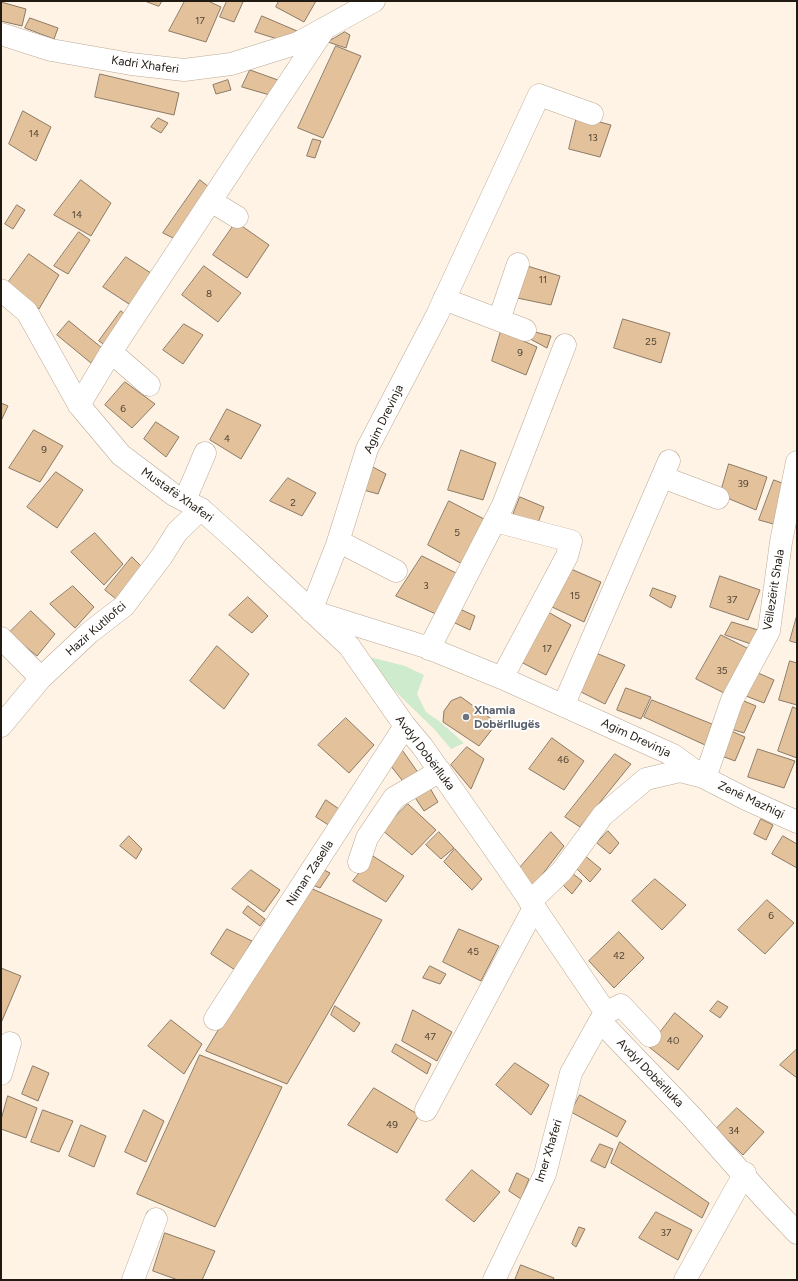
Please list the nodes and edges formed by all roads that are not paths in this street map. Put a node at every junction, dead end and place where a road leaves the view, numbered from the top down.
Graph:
1 (374, 1) edge
2 (325, 28) junction
3 (1, 34) edge
4 (592, 114) dead end
5 (211, 201) junction
6 (237, 217) dead end
7 (518, 264) dead end
8 (1, 290) edge
9 (444, 299) junction
10 (499, 320) junction
11 (525, 330) dead end
12 (565, 345) dead end
13 (111, 352) junction
14 (149, 385) dead end
15 (79, 405) junction
16 (205, 453) dead end
17 (797, 462) edge
18 (718, 498) dead end
19 (193, 505) junction
20 (495, 521) junction
21 (338, 541) junction
22 (396, 571) dead end
23 (311, 611) junction
24 (1, 638) edge
25 (429, 648) junction
26 (41, 678) junction
27 (502, 678) junction
28 (564, 704) junction
29 (1, 726) edge
30 (405, 726) junction
31 (440, 771) junction
32 (705, 778) junction
33 (797, 822) edge
34 (359, 862) dead end
35 (532, 905) junction
36 (603, 1017) junction
37 (215, 1020) dead end
38 (650, 1036) dead end
39 (10, 1043) dead end
40 (1, 1074) edge
41 (426, 1110) dead end
42 (744, 1174) junction
43 (156, 1219) dead end
44 (797, 1233) edge
45 (133, 1280) edge
46 (494, 1280) edge
47 (685, 1280) edge

1 - 2 street, Kadri Xhaferi
2 - 3 street, Kadri Xhaferi
2 - 5 street
4 - 9 street, Agim Drevinja
5 - 6 street
5 - 13 street
7 - 10 street
8 - 15 street, Mustafë Xhaferi
9 - 10 street
9 - 21 street, Agim Drevinja
10 - 11 street
12 - 20 street
13 - 14 street
13 - 15 street
15 - 19 street, Mustafë Xhaferi
16 - 19 street
17 - 32 street, Vëllezërit Shala
18 - 28 street
19 - 23 street, Mustafë Xhaferi
19 - 26 street, Hazir Kutllofci
20 - 25 street
20 - 27 street
21 - 22 street
21 - 23 street, Agim Drevinja
23 - 25 street, Agim Drevinja
23 - 30 street, Avdyl Dobërlluka
24 - 26 street
25 - 27 street, Agim Drevinja
26 - 29 street, Hazir Kutllofci
27 - 28 street, Agim Drevinja
28 - 32 street, Agim Drevinja
30 - 31 street, Avdyl Dobërlluka
30 - 37 street, Niman Zasella
31 - 34 street
31 - 35 street, Avdyl Dobërlluka
32 - 33 street, Zenë Mazhiqi
32 - 35 street
35 - 36 street, Avdyl Dobërlluka
35 - 41 street
36 - 38 street
36 - 42 street, Avdyl Dobërlluka
36 - 46 street, Imer Xhaferi
39 - 40 street
42 - 44 street, Avdyl Dobërlluka
42 - 47 street
43 - 45 street

